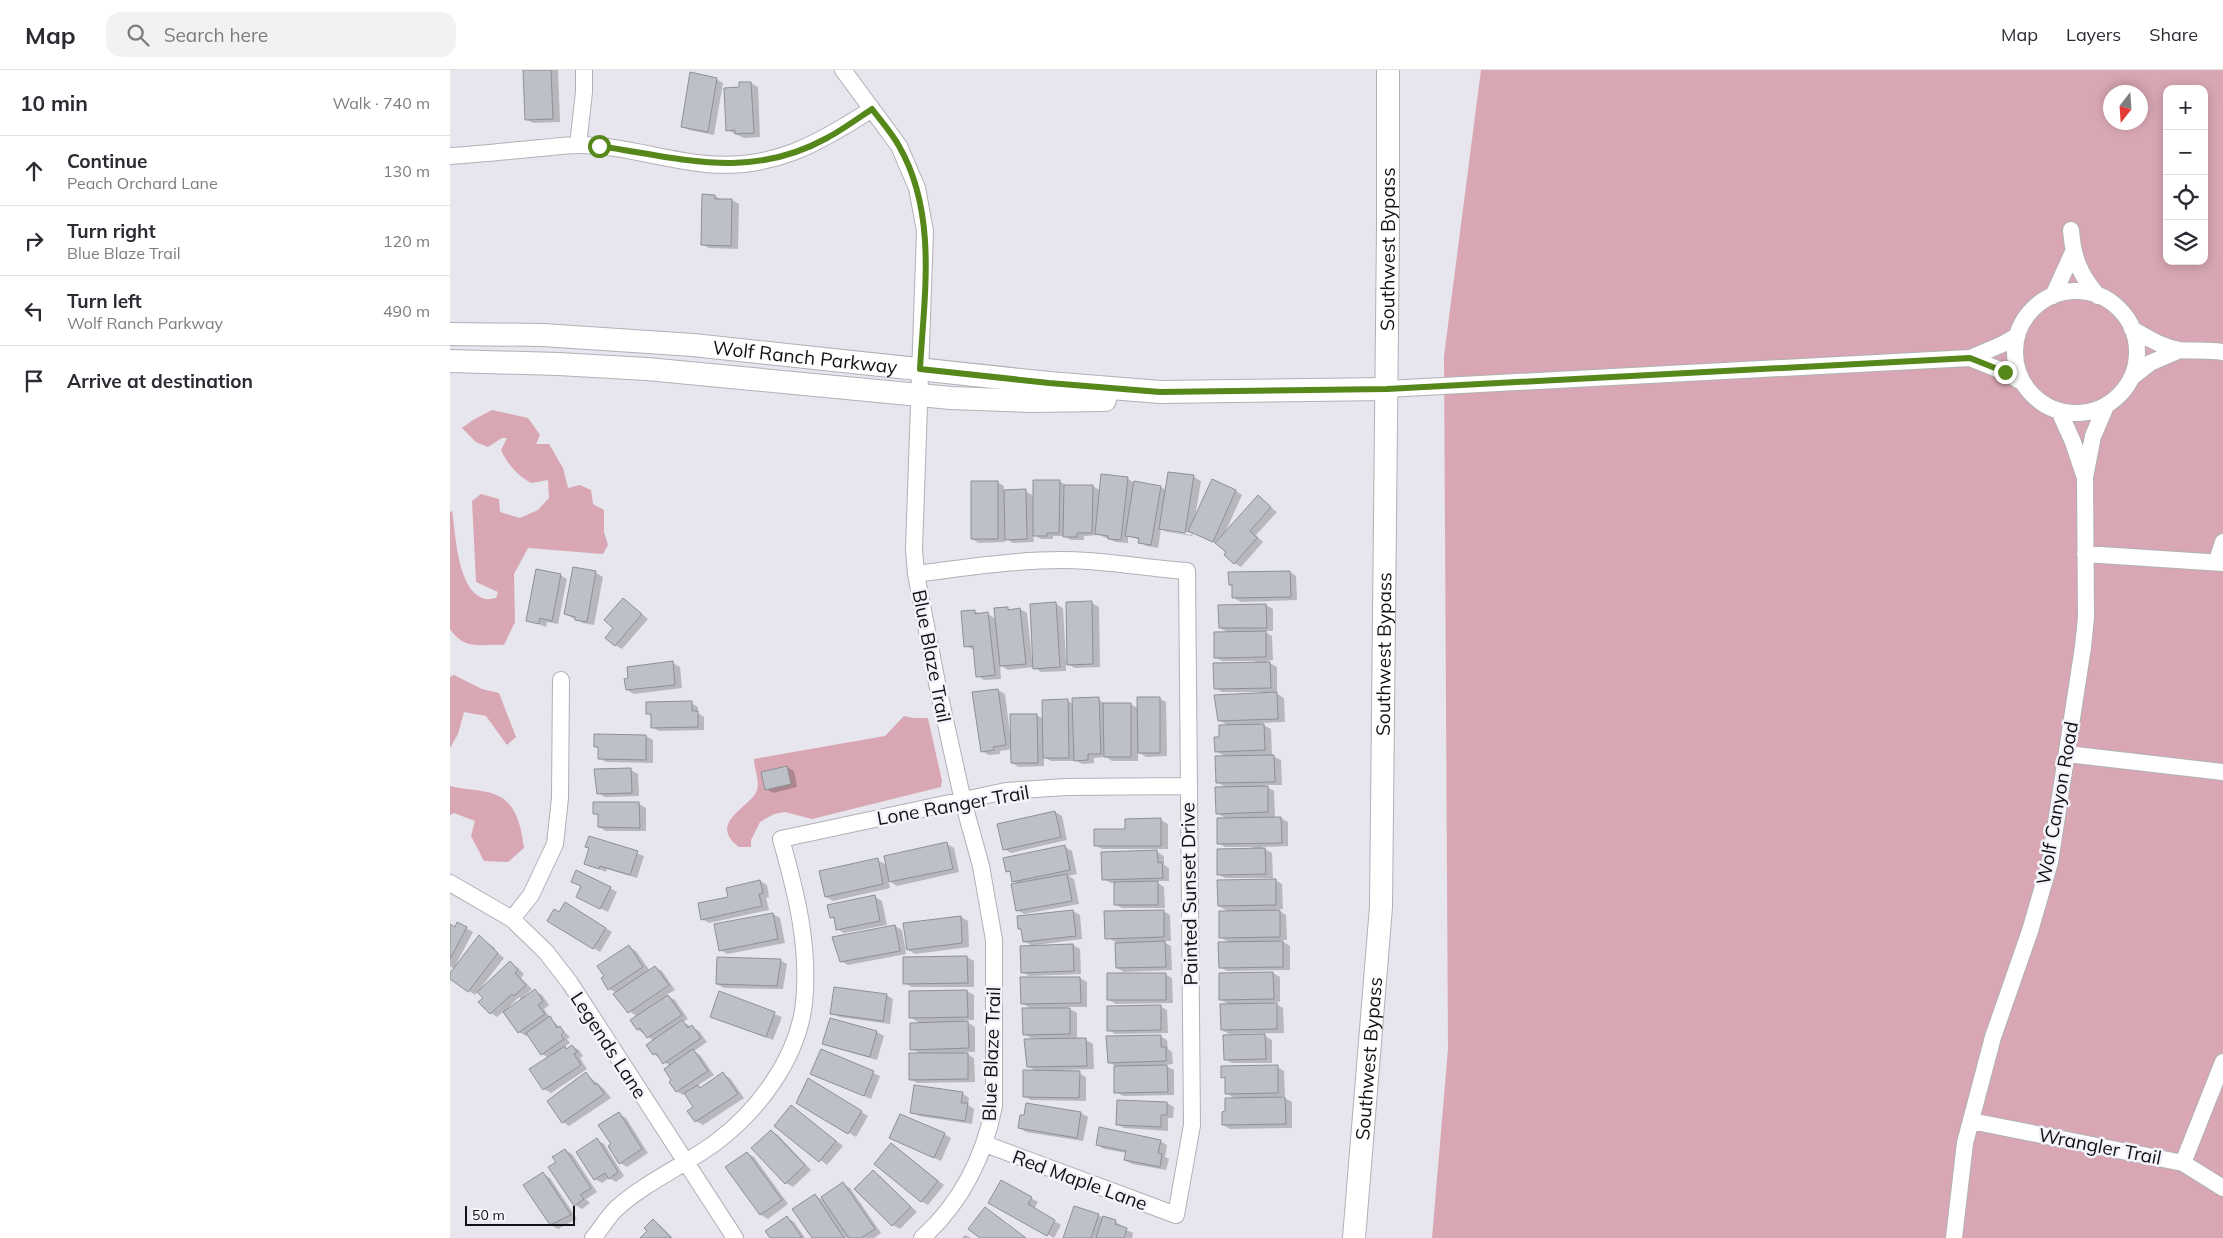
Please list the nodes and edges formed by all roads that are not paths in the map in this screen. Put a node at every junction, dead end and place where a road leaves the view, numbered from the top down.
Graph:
1 (584, 70) edge
2 (844, 70) edge
3 (1388, 70) edge
4 (872, 109) junction
5 (578, 145) junction
6 (450, 156) edge
7 (2071, 230) dead end
8 (2072, 252) junction
9 (2054, 296) junction
10 (2098, 296) junction
11 (2132, 328) junction
12 (450, 334) edge
13 (2017, 336) junction
14 (2180, 350) junction
15 (2223, 352) edge
16 (1970, 358) junction
17 (450, 361) edge
18 (920, 369) junction
19 (2131, 378) junction
20 (2022, 382) junction
21 (1387, 389) junction
22 (1160, 392) junction
23 (918, 396) junction
24 (2106, 406) junction
25 (2059, 411) junction
26 (2085, 477) junction
27 (2223, 542) edge
28 (2085, 554) junction
29 (2220, 562) edge
30 (916, 574) junction
31 (561, 680) dead end
32 (2068, 754) junction
33 (2223, 772) edge
34 (1187, 786) junction
35 (963, 801) junction
36 (450, 884) edge
37 (512, 919) junction
38 (2223, 1062) edge
39 (1971, 1121) junction
40 (985, 1144) junction
41 (685, 1162) junction
42 (2183, 1163) junction
43 (2223, 1188) edge
44 (1176, 1215) joint
45 (593, 1238) edge
46 (735, 1238) edge
47 (922, 1238) edge
48 (1354, 1238) edge
49 (1954, 1238) edge

1 - 5 street
2 - 4 street, Blue Blaze Trail
3 - 21 street, Southwest Bypass
4 - 5 street
4 - 18 street, Blue Blaze Trail
5 - 6 street
7 - 8 street
8 - 9 street
8 - 10 street
9 - 10 street
9 - 13 street
10 - 11 street
11 - 14 street
11 - 19 street
12 - 18 street, Wolf Ranch Parkway
13 - 16 street, Wolf Ranch Parkway
13 - 20 street
14 - 15 street
14 - 19 street
16 - 20 street, Wolf Ranch Parkway
16 - 21 street, Wolf Ranch Parkway
17 - 23 street, Wolf Ranch Parkway
18 - 22 street, Wolf Ranch Parkway
18 - 23 street, Blue Blaze Trail
19 - 24 street
20 - 25 street
21 - 22 street, Wolf Ranch Parkway
21 - 48 street, Southwest Bypass
22 - 23 street, Wolf Ranch Parkway
23 - 30 street, Blue Blaze Trail
24 - 25 street
24 - 26 street, Wolf Canyon Road
25 - 26 street, Wolf Canyon Road
26 - 28 street, Wolf Canyon Road
27 - 29 street
28 - 29 street
28 - 32 street, Wolf Canyon Road
30 - 34 street, Painted Sunset Drive
30 - 35 street, Blue Blaze Trail
31 - 37 street
32 - 33 street
32 - 39 street, Wolf Canyon Road
34 - 35 street, Lone Ranger Trail
34 - 44 street, Painted Sunset Drive
35 - 40 street, Blue Blaze Trail
35 - 41 street, Lone Ranger Trail
36 - 37 street, Legends Lane
37 - 41 street, Legends Lane
38 - 42 street
39 - 42 street, Wrangler Trail
39 - 49 street, Wolf Canyon Road
40 - 44 street, Red Maple Lane
40 - 47 street, Blue Blaze Trail
41 - 45 street
41 - 46 street, Legends Lane
42 - 43 street, Wrangler Trail

